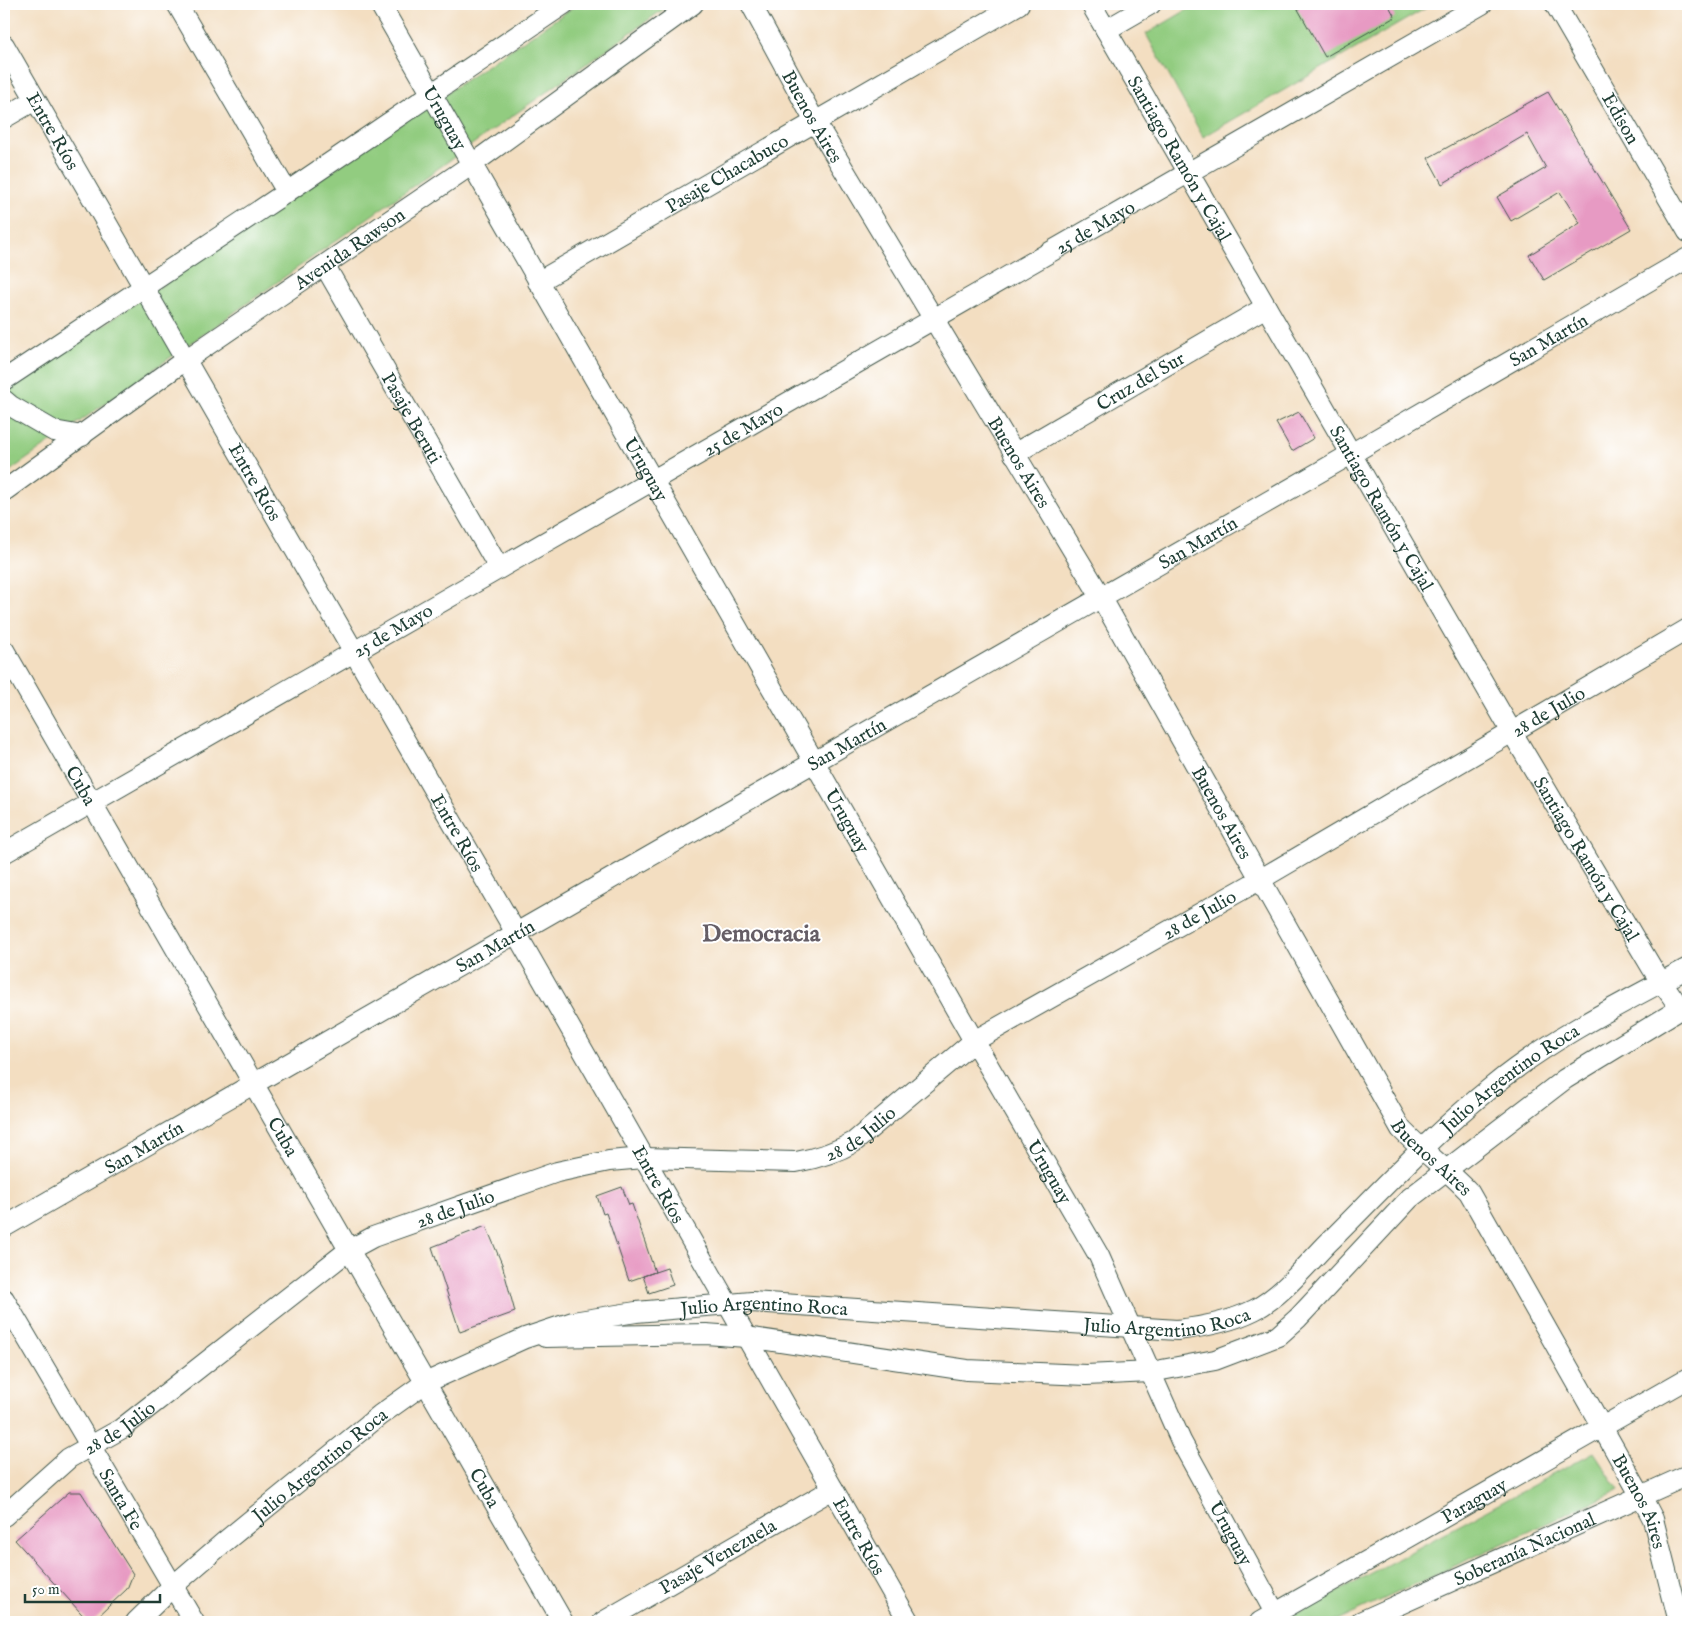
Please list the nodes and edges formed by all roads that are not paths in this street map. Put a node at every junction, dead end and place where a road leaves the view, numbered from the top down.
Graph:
1 (178, 4) edge
2 (380, 4) edge
3 (564, 4) edge
4 (693, 4) edge
5 (751, 4) edge
6 (1019, 4) edge
7 (1091, 4) edge
8 (1150, 4) edge
9 (1482, 4) edge
10 (1555, 4) edge
11 (1106, 30) junction
12 (4, 45) edge
13 (431, 94) junction
14 (35, 100) junction
15 (4, 118) edge
16 (814, 120) junction
17 (471, 165) junction
18 (1188, 172) junction
19 (287, 192) junction
20 (1688, 232) edge
21 (1688, 258) edge
22 (325, 266) junction
23 (538, 282) junction
24 (143, 287) junction
25 (1266, 307) junction
26 (932, 319) junction
27 (184, 361) junction
28 (4, 380) edge
29 (4, 400) edge
30 (82, 436) junction
31 (1014, 454) junction
32 (1351, 454) junction
33 (652, 481) junction
34 (4, 491) edge
35 (499, 568) junction
36 (1101, 597) junction
37 (1688, 629) edge
38 (4, 650) edge
39 (355, 652) junction
40 (1512, 734) junction
41 (814, 762) junction
42 (92, 802) junction
43 (4, 853) edge
44 (1260, 879) junction
45 (516, 933) junction
46 (1688, 968) edge
47 (1662, 982) junction
48 (1684, 1006) edge
49 (974, 1041) junction
50 (253, 1084) junction
51 (1420, 1149) junction
52 (644, 1158) junction
53 (1447, 1169) junction
54 (4, 1227) edge
55 (349, 1250) junction
56 (4, 1299) edge
57 (727, 1303) junction
58 (1131, 1328) junction
59 (746, 1337) junction
60 (525, 1338) junction
61 (1151, 1372) junction
62 (1688, 1378) edge
63 (425, 1383) junction
64 (1602, 1428) junction
65 (90, 1446) junction
66 (1688, 1475) edge
67 (833, 1488) junction
68 (1642, 1496) junction
69 (4, 1516) edge
70 (173, 1586) junction
71 (1272, 1619) edge
72 (136, 1622) edge
73 (194, 1622) edge
74 (563, 1622) edge
75 (603, 1622) edge
76 (908, 1622) edge
77 (1360, 1622) edge
78 (1679, 1622) edge

1 - 19 street
2 - 13 street, Uruguay
3 - 13 street
4 - 17 street, Avenida Rawson
5 - 16 street, Buenos Aires
6 - 16 street, Pasaje Chacabuco
7 - 11 street, Santiago Ramón y Cajal
8 - 11 street
9 - 18 street, 25 de Mayo
10 - 20 street, Edison
11 - 18 street, Santiago Ramón y Cajal
12 - 14 street, Entre Ríos
13 - 17 street, Uruguay
13 - 19 street
14 - 15 street
14 - 24 street, Entre Ríos
16 - 23 street, Pasaje Chacabuco
16 - 26 street, Buenos Aires
17 - 22 street, Avenida Rawson
17 - 23 street, Uruguay
18 - 25 street, Santiago Ramón y Cajal
18 - 26 street, 25 de Mayo
19 - 24 street
21 - 32 street, San Martín
22 - 27 street, Avenida Rawson
22 - 35 street, Pasaje Beruti
23 - 33 street, Uruguay
24 - 27 street, Entre Ríos
24 - 28 street
25 - 31 street, Cruz del Sur
25 - 32 street, Santiago Ramón y Cajal
26 - 31 street, Buenos Aires
26 - 33 street, 25 de Mayo
27 - 30 street, Avenida Rawson
27 - 39 street, Entre Ríos
29 - 30 street
30 - 34 street, Avenida Rawson
31 - 36 street, Buenos Aires
32 - 36 street, San Martín
32 - 40 street, Santiago Ramón y Cajal
33 - 35 street, 25 de Mayo
33 - 41 street, Uruguay
35 - 39 street, 25 de Mayo
36 - 41 street, San Martín
36 - 44 street, Buenos Aires
37 - 40 street, 28 de Julio
38 - 42 street, Cuba
39 - 42 street, 25 de Mayo
39 - 45 street, Entre Ríos
40 - 44 street, 28 de Julio
40 - 47 street, Santiago Ramón y Cajal
41 - 45 street, San Martín
41 - 49 street, Uruguay
42 - 43 street, 25 de Mayo
42 - 50 street, Cuba
44 - 49 street, 28 de Julio
44 - 51 street, Buenos Aires
45 - 50 street, San Martín
45 - 52 street, Entre Ríos
46 - 47 street, Julio Argentino Roca
47 - 48 street, Santiago Ramón y Cajal
47 - 51 street, Julio Argentino Roca
48 - 53 street, Julio Argentino Roca
49 - 52 street, 28 de Julio
49 - 58 street, Uruguay
50 - 54 street, San Martín
50 - 55 street, Cuba
51 - 53 street, Buenos Aires
51 - 58 street, Julio Argentino Roca
52 - 55 street, 28 de Julio
52 - 57 street, Entre Ríos
53 - 61 street, Julio Argentino Roca
53 - 64 street, Buenos Aires
55 - 63 street, Cuba
55 - 65 street, 28 de Julio
56 - 65 street, Santa Fe
57 - 58 street, Julio Argentino Roca
57 - 59 street, Entre Ríos
57 - 60 street, Julio Argentino Roca
58 - 61 street, Uruguay
59 - 60 street, Julio Argentino Roca
59 - 61 street, Julio Argentino Roca
59 - 67 street, Entre Ríos
60 - 63 street, Julio Argentino Roca
61 - 71 street, Uruguay
62 - 64 street, Paraguay
63 - 70 street, Julio Argentino Roca
63 - 74 street, Cuba
64 - 68 street, Buenos Aires
64 - 71 street, Paraguay
65 - 69 street, 28 de Julio
65 - 70 street, Santa Fe
66 - 68 street, Soberanía Nacional
67 - 75 street, Pasaje Venezuela
67 - 76 street, Entre Ríos
68 - 77 street, Soberanía Nacional
68 - 78 street, Buenos Aires
70 - 72 street, Julio Argentino Roca
70 - 73 street, Santa Fe

